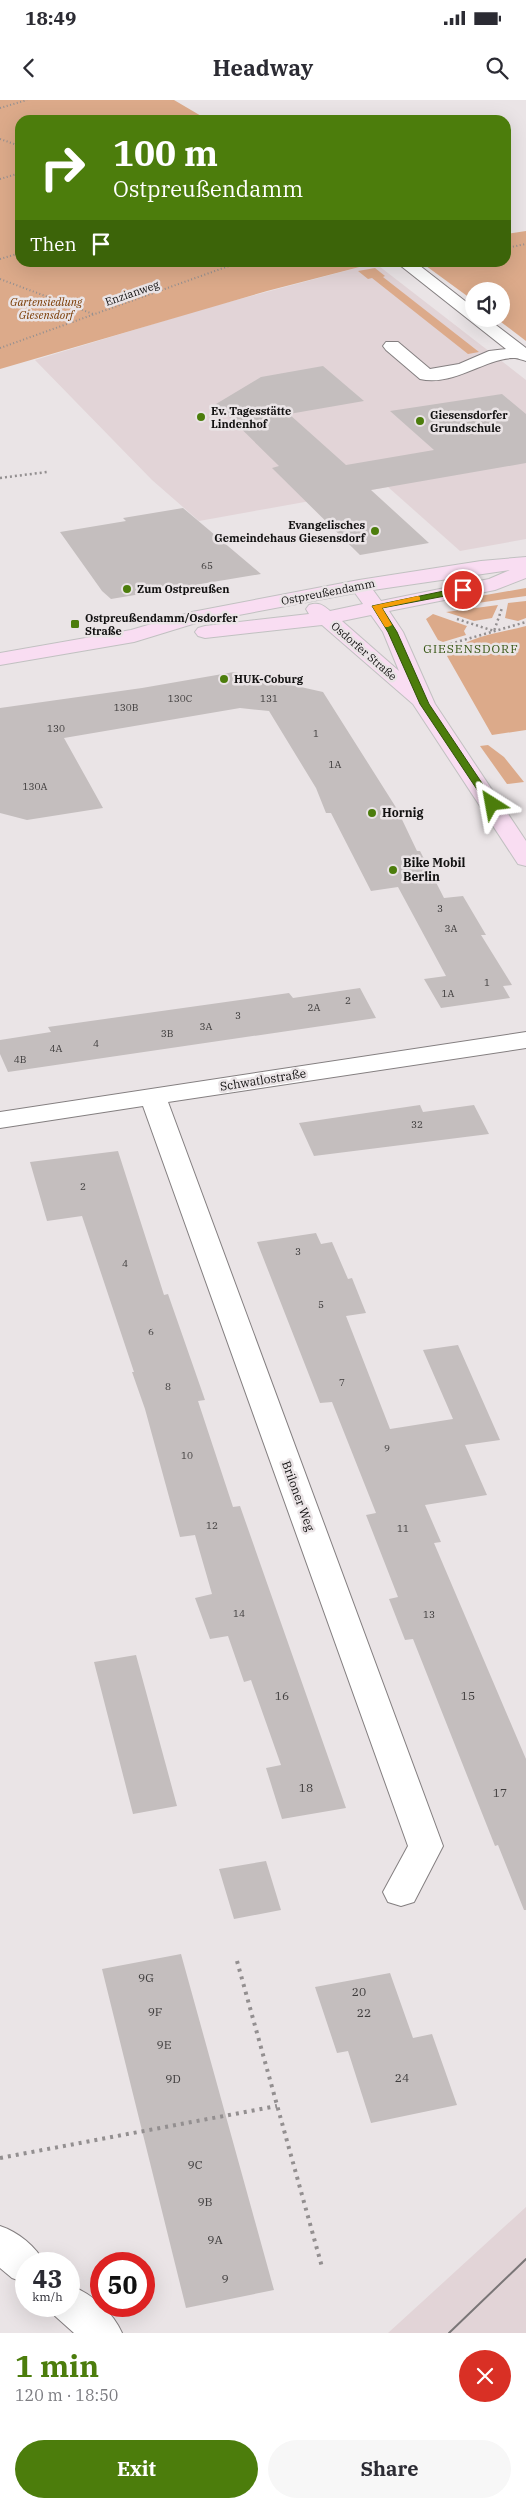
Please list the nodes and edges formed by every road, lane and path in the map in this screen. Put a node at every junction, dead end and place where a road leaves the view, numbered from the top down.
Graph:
1 (27, 100) edge
2 (0, 108) edge
3 (0, 139) edge
4 (15, 144) edge
5 (15, 174) edge
6 (0, 179) edge
7 (526, 244) edge
8 (511, 247) edge
9 (15, 254) edge
10 (0, 259) edge
11 (226, 267) edge
12 (410, 267) edge
13 (0, 278) edge
14 (465, 309) edge
15 (93, 314) junction
16 (489, 327) edge
17 (392, 346) dead end
18 (0, 348) edge
19 (524, 354) edge
20 (47, 472) dead end
21 (0, 478) edge
22 (526, 563) edge
23 (526, 571) edge
24 (359, 586) junction
25 (304, 597) junction
26 (504, 602) dead end
27 (377, 606) junction
28 (450, 617) dead end
29 (326, 618) junction
30 (526, 622) edge
31 (494, 631) junction
32 (134, 636) junction
33 (436, 648) dead end
34 (0, 659) edge
35 (424, 704) junction
36 (524, 851) edge
37 (526, 1040) edge
38 (153, 1097) junction
39 (0, 1120) edge
40 (401, 1892) dead end
41 (237, 1961) dead end
42 (277, 2106) junction
43 (0, 2158) edge
44 (0, 2243) edge
45 (15, 2256) edge
46 (322, 2267) dead end
47 (80, 2313) edge
48 (102, 2333) edge

1 - 2 path
3 - 4 path
5 - 6 path
7 - 8 path
9 - 10 path
11 - 15 path, Enzianweg
12 - 14 street
13 - 15 path
15 - 18 path, Enzianweg
16 - 19 street
17 - 19 street
20 - 21 path
22 - 24 main road, Ostpreußendamm
23 - 27 main road, Ostpreußendamm
24 - 25 main road, Ostpreußendamm
24 - 27 main road, Osdorfer Straße
25 - 29 main road, Osdorfer Straße
25 - 32 main road, Ostpreußendamm
26 - 31 path
27 - 29 main road, Ostpreußendamm
27 - 35 main road, Osdorfer Straße
28 - 31 path
29 - 32 main road, Ostpreußendamm
29 - 35 main road, Osdorfer Straße
30 - 31 path
31 - 33 path
32 - 34 main road, Ostpreußendamm
35 - 36 main road, Osdorfer Straße
37 - 38 street, Schwatlostraße
38 - 39 street, Schwatlostraße
38 - 40 street, Briloner Weg
41 - 42 path
42 - 43 path
42 - 46 path
44 - 45 street
47 - 48 street

